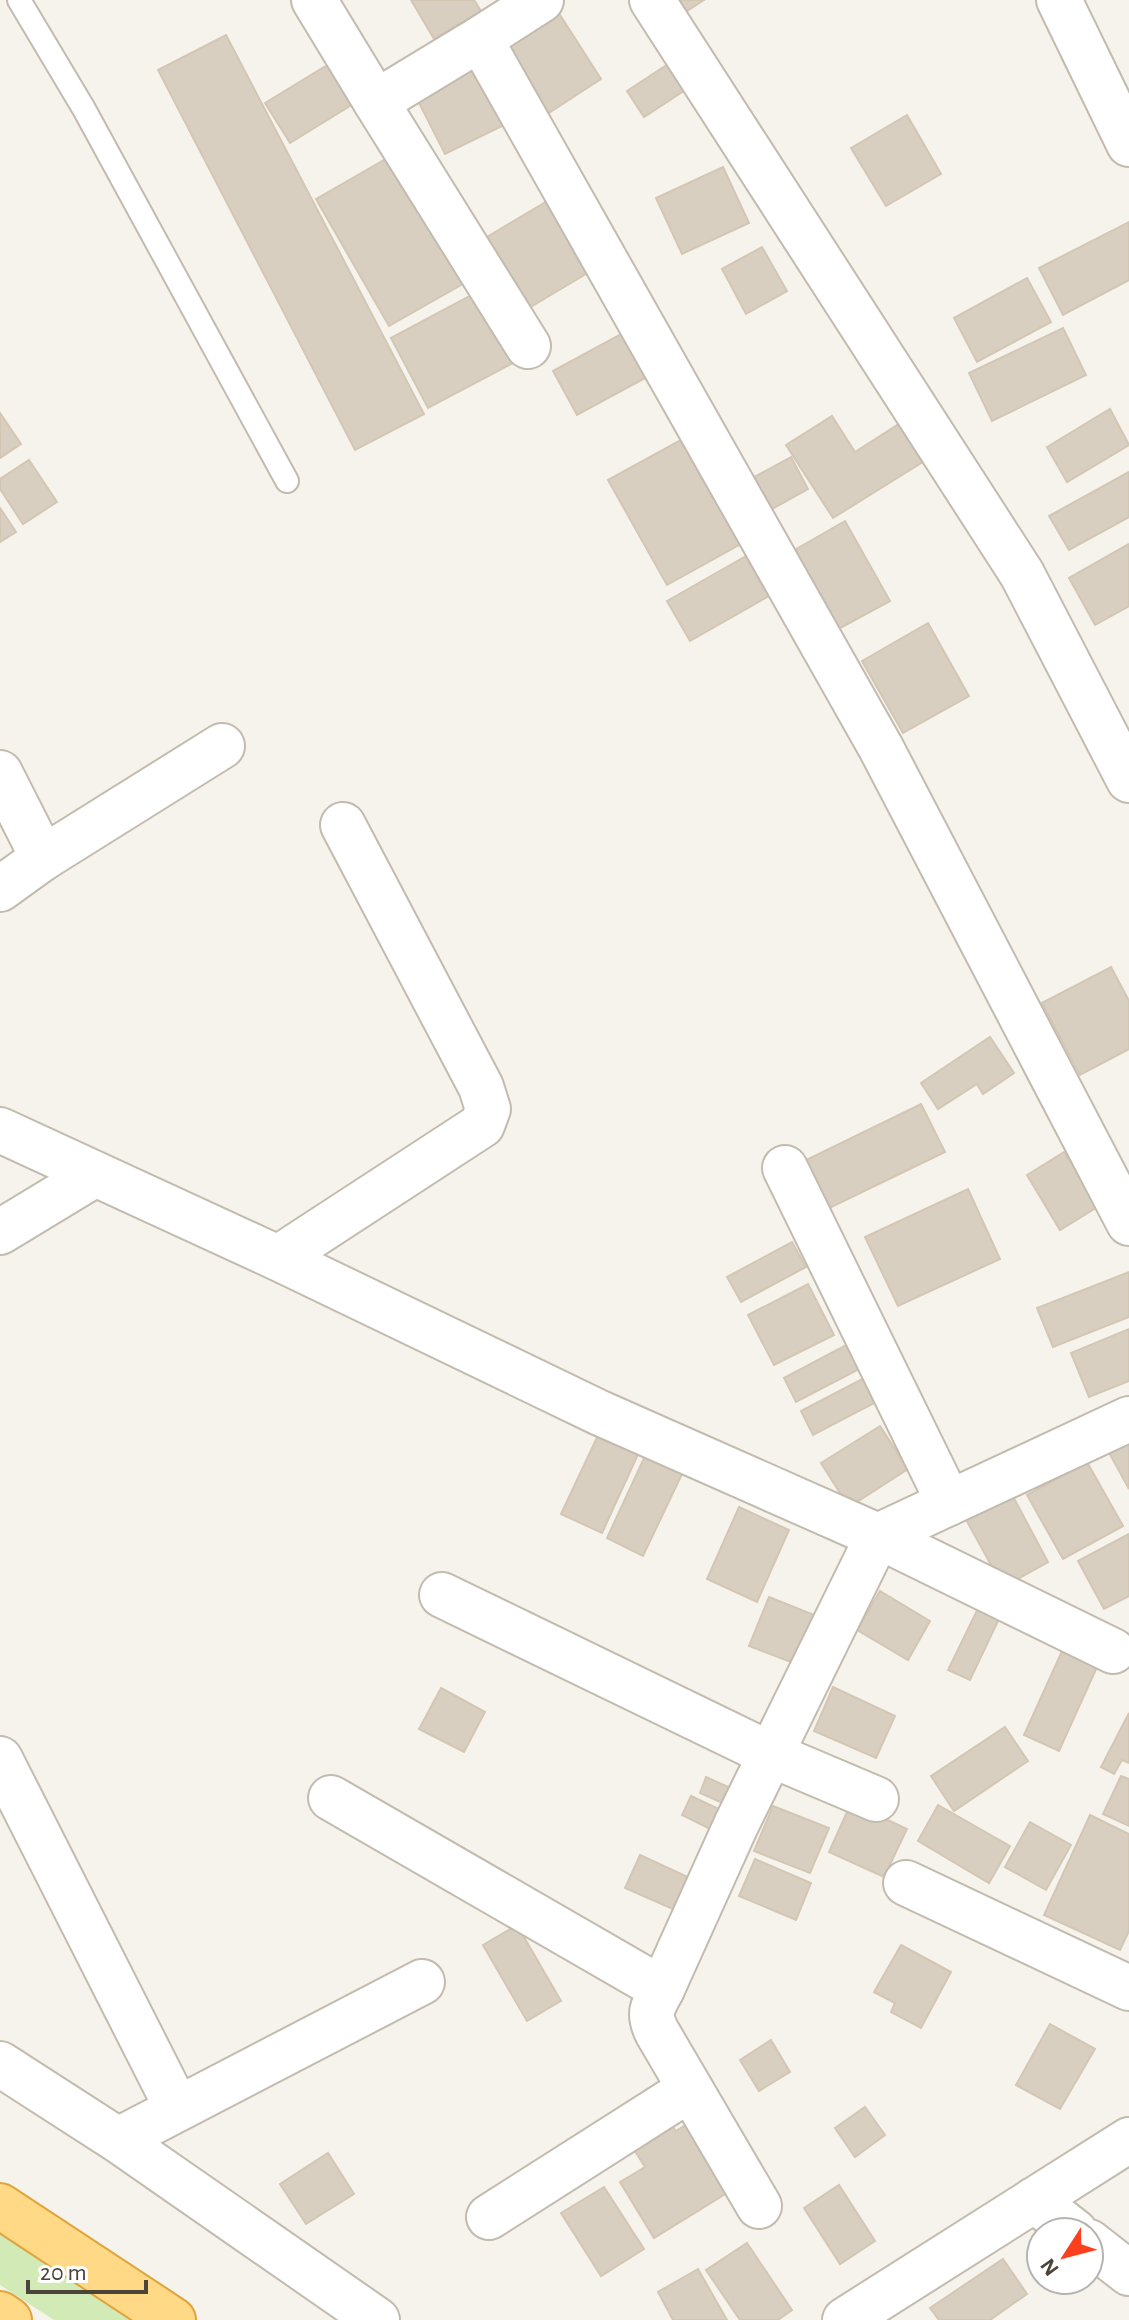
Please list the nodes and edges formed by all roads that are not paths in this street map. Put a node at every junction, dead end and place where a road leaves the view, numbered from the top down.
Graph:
1 (19, 0) edge
2 (314, 0) edge
3 (541, 0) edge
4 (652, 0) edge
5 (1059, 0) edge
6 (480, 39) junction
7 (376, 102) junction
8 (1129, 144) edge
9 (528, 346) dead end
10 (287, 481) dead end
11 (222, 746) dead end
12 (0, 773) edge
13 (1129, 780) edge
14 (343, 825) dead end
15 (43, 858) junction
16 (0, 889) edge
17 (0, 1130) edge
18 (785, 1168) dead end
19 (94, 1175) junction
20 (1129, 1223) edge
21 (0, 1232) edge
22 (278, 1258) junction
23 (1129, 1419) edge
24 (949, 1503) junction
25 (878, 1536) junction
26 (442, 1595) dead end
27 (1113, 1651) dead end
28 (772, 1755) junction
29 (0, 1759) edge
30 (331, 1798) dead end
31 (876, 1799) dead end
32 (906, 1883) dead end
33 (1124, 1976) edge
34 (422, 1982) dead end
35 (662, 1989) junction
36 (0, 2064) edge
37 (690, 2089) junction
38 (177, 2108) junction
39 (118, 2140) junction
40 (1129, 2140) edge
41 (1034, 2200) junction
42 (0, 2206) edge
43 (759, 2206) dead end
44 (1054, 2216) edge
45 (489, 2217) dead end
46 (1105, 2254) edge
47 (1129, 2273) edge
48 (0, 2314) edge
49 (9, 2320) edge
50 (173, 2320) edge
51 (377, 2320) edge
52 (845, 2320) edge

1 - 10 lane
2 - 7 street
3 - 6 street
4 - 13 street
5 - 8 street
6 - 7 street
6 - 20 street
7 - 9 street
11 - 15 street
12 - 15 street
14 - 22 street
15 - 16 street
17 - 19 street
18 - 24 street
19 - 21 street
19 - 22 street
22 - 25 street
23 - 24 street
24 - 25 street
25 - 27 street
25 - 28 street
26 - 28 street
28 - 31 street
28 - 35 street
29 - 38 street
30 - 35 street
32 - 33 street
34 - 38 street
35 - 37 street
36 - 39 street
37 - 43 street
37 - 45 street
38 - 39 street
39 - 51 street
40 - 41 street
41 - 44 street
41 - 52 street
42 - 50 highway
46 - 47 street
48 - 49 highway

